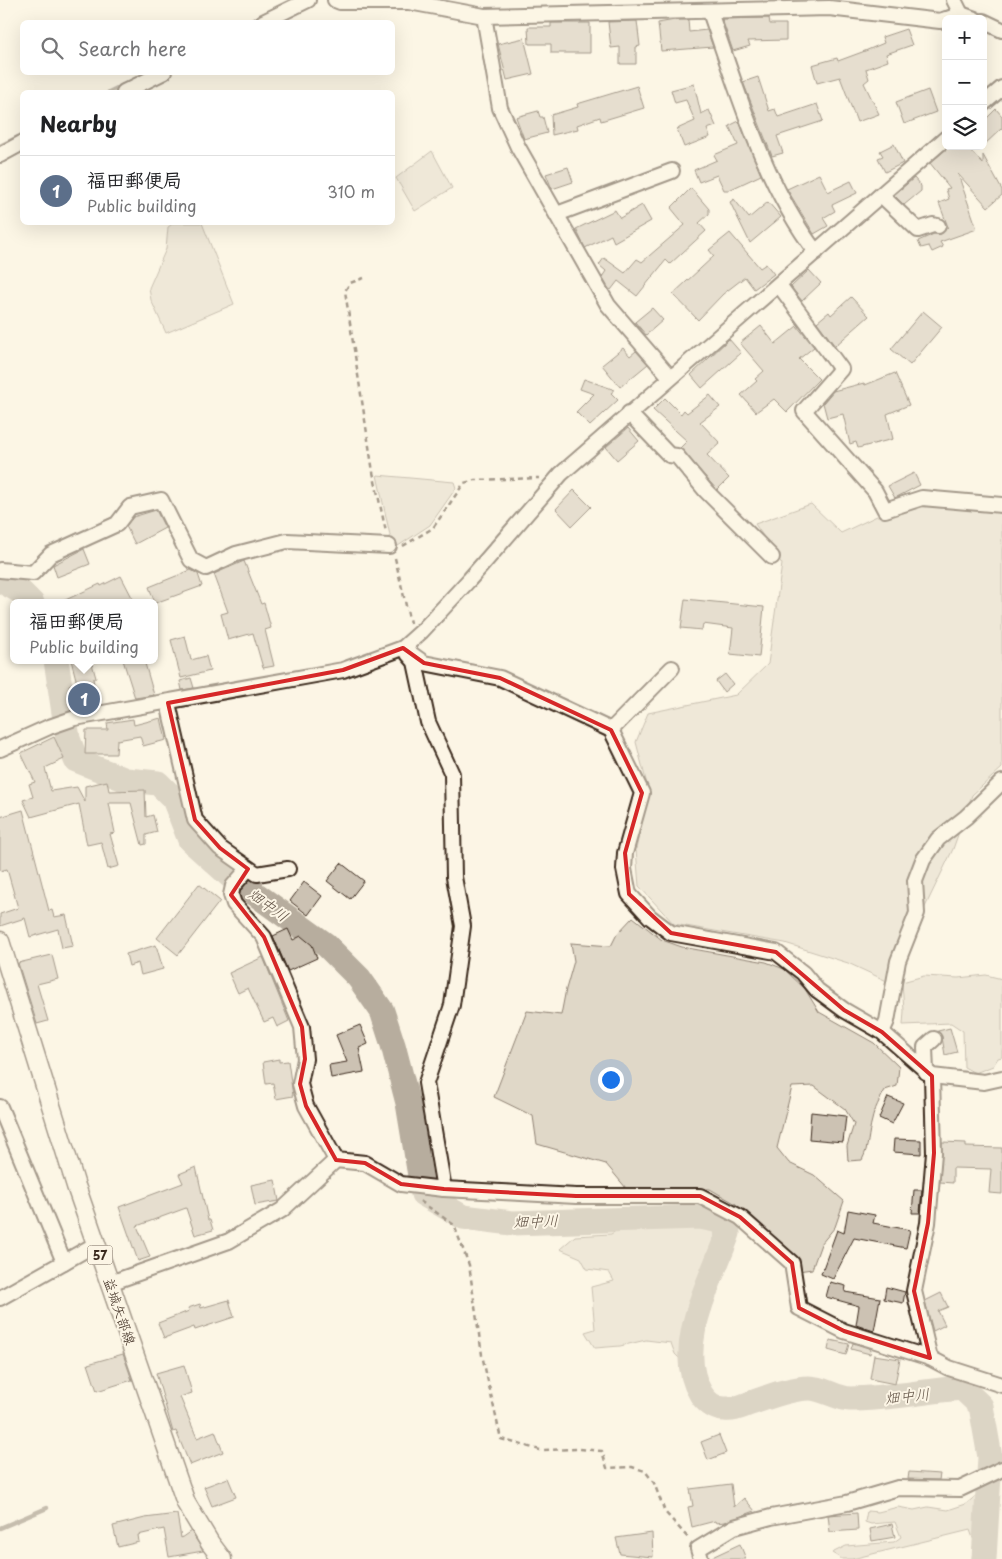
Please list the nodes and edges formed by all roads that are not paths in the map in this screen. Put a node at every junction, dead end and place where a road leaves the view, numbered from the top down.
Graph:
1 (308, 0) edge
2 (335, 0) edge
3 (954, 0) edge
4 (710, 12) junction
5 (961, 14) joint
6 (958, 15) edge
7 (484, 16) junction
8 (267, 20) edge
9 (942, 20) edge
10 (987, 23) edge
11 (1002, 30) edge
12 (158, 75) edge
13 (1002, 88) edge
14 (128, 90) edge
15 (987, 101) edge
16 (942, 142) edge
17 (20, 145) edge
18 (0, 155) edge
19 (672, 171) dead end
20 (882, 195) junction
21 (557, 214) junction
22 (938, 226) dead end
23 (816, 252) junction
24 (779, 285) junction
25 (670, 377) junction
26 (629, 414) junction
27 (1002, 504) edge
28 (392, 549) road end
29 (772, 557) dead end
30 (0, 570) edge
31 (403, 648) junction
32 (672, 668) dead end
33 (168, 703) junction
34 (610, 730) junction
35 (0, 750) edge
36 (1002, 782) edge
37 (288, 869) dead end
38 (247, 871) junction
39 (0, 941) edge
40 (882, 1032) junction
41 (934, 1039) dead end
42 (929, 1074) junction
43 (1002, 1078) edge
44 (0, 1107) edge
45 (336, 1160) junction
46 (442, 1189) junction
47 (96, 1244) junction
48 (64, 1262) junction
49 (110, 1282) junction
50 (1, 1295) edge
51 (930, 1358) junction
52 (1002, 1385) edge
53 (1000, 1470) edge
54 (700, 1554) edge
55 (222, 1559) edge

1 - 8 street
2 - 7 street
3 - 5 street
4 - 7 street
4 - 9 street
4 - 23 street
5 - 6 street
7 - 21 street
10 - 11 street
12 - 14 street
13 - 15 street
16 - 20 street
17 - 18 street
19 - 21 street
20 - 22 street
20 - 23 street
21 - 25 street
23 - 24 street
24 - 25 street
24 - 27 street
25 - 26 street
26 - 29 street
26 - 31 street
28 - 30 street
31 - 33 street
31 - 34 street
31 - 46 street
32 - 34 street
33 - 35 street
33 - 38 street
34 - 40 street
36 - 40 street
37 - 38 street
38 - 45 street
39 - 47 main road, 益城矢部線 / 57
40 - 42 street
41 - 42 street
42 - 43 street
42 - 51 street
44 - 48 street
45 - 46 street
45 - 49 street
46 - 51 street
47 - 48 street
47 - 49 main road, 益城矢部線 / 57
48 - 50 street
49 - 55 main road, 益城矢部線 / 57
51 - 52 street
53 - 54 street

